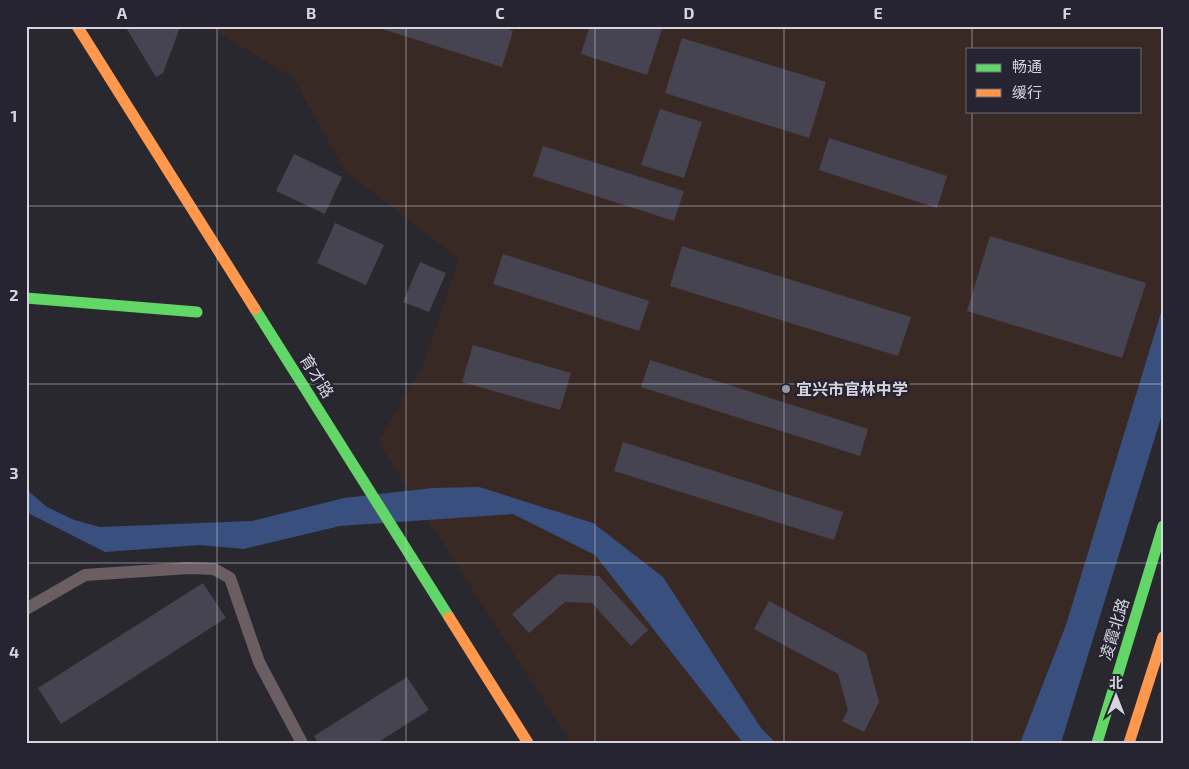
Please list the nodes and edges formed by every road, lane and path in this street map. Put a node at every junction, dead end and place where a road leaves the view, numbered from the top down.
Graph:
1 (77, 26) edge
2 (26, 298) edge
3 (197, 312) dead end
4 (1163, 526) edge
5 (26, 609) edge
6 (1163, 637) edge
7 (302, 743) edge
8 (528, 743) edge
9 (1097, 743) edge
10 (1129, 743) edge

1 - 8 street, 育才路
2 - 3 street
4 - 9 street, 凌霞北路
5 - 7 lane
6 - 10 street

